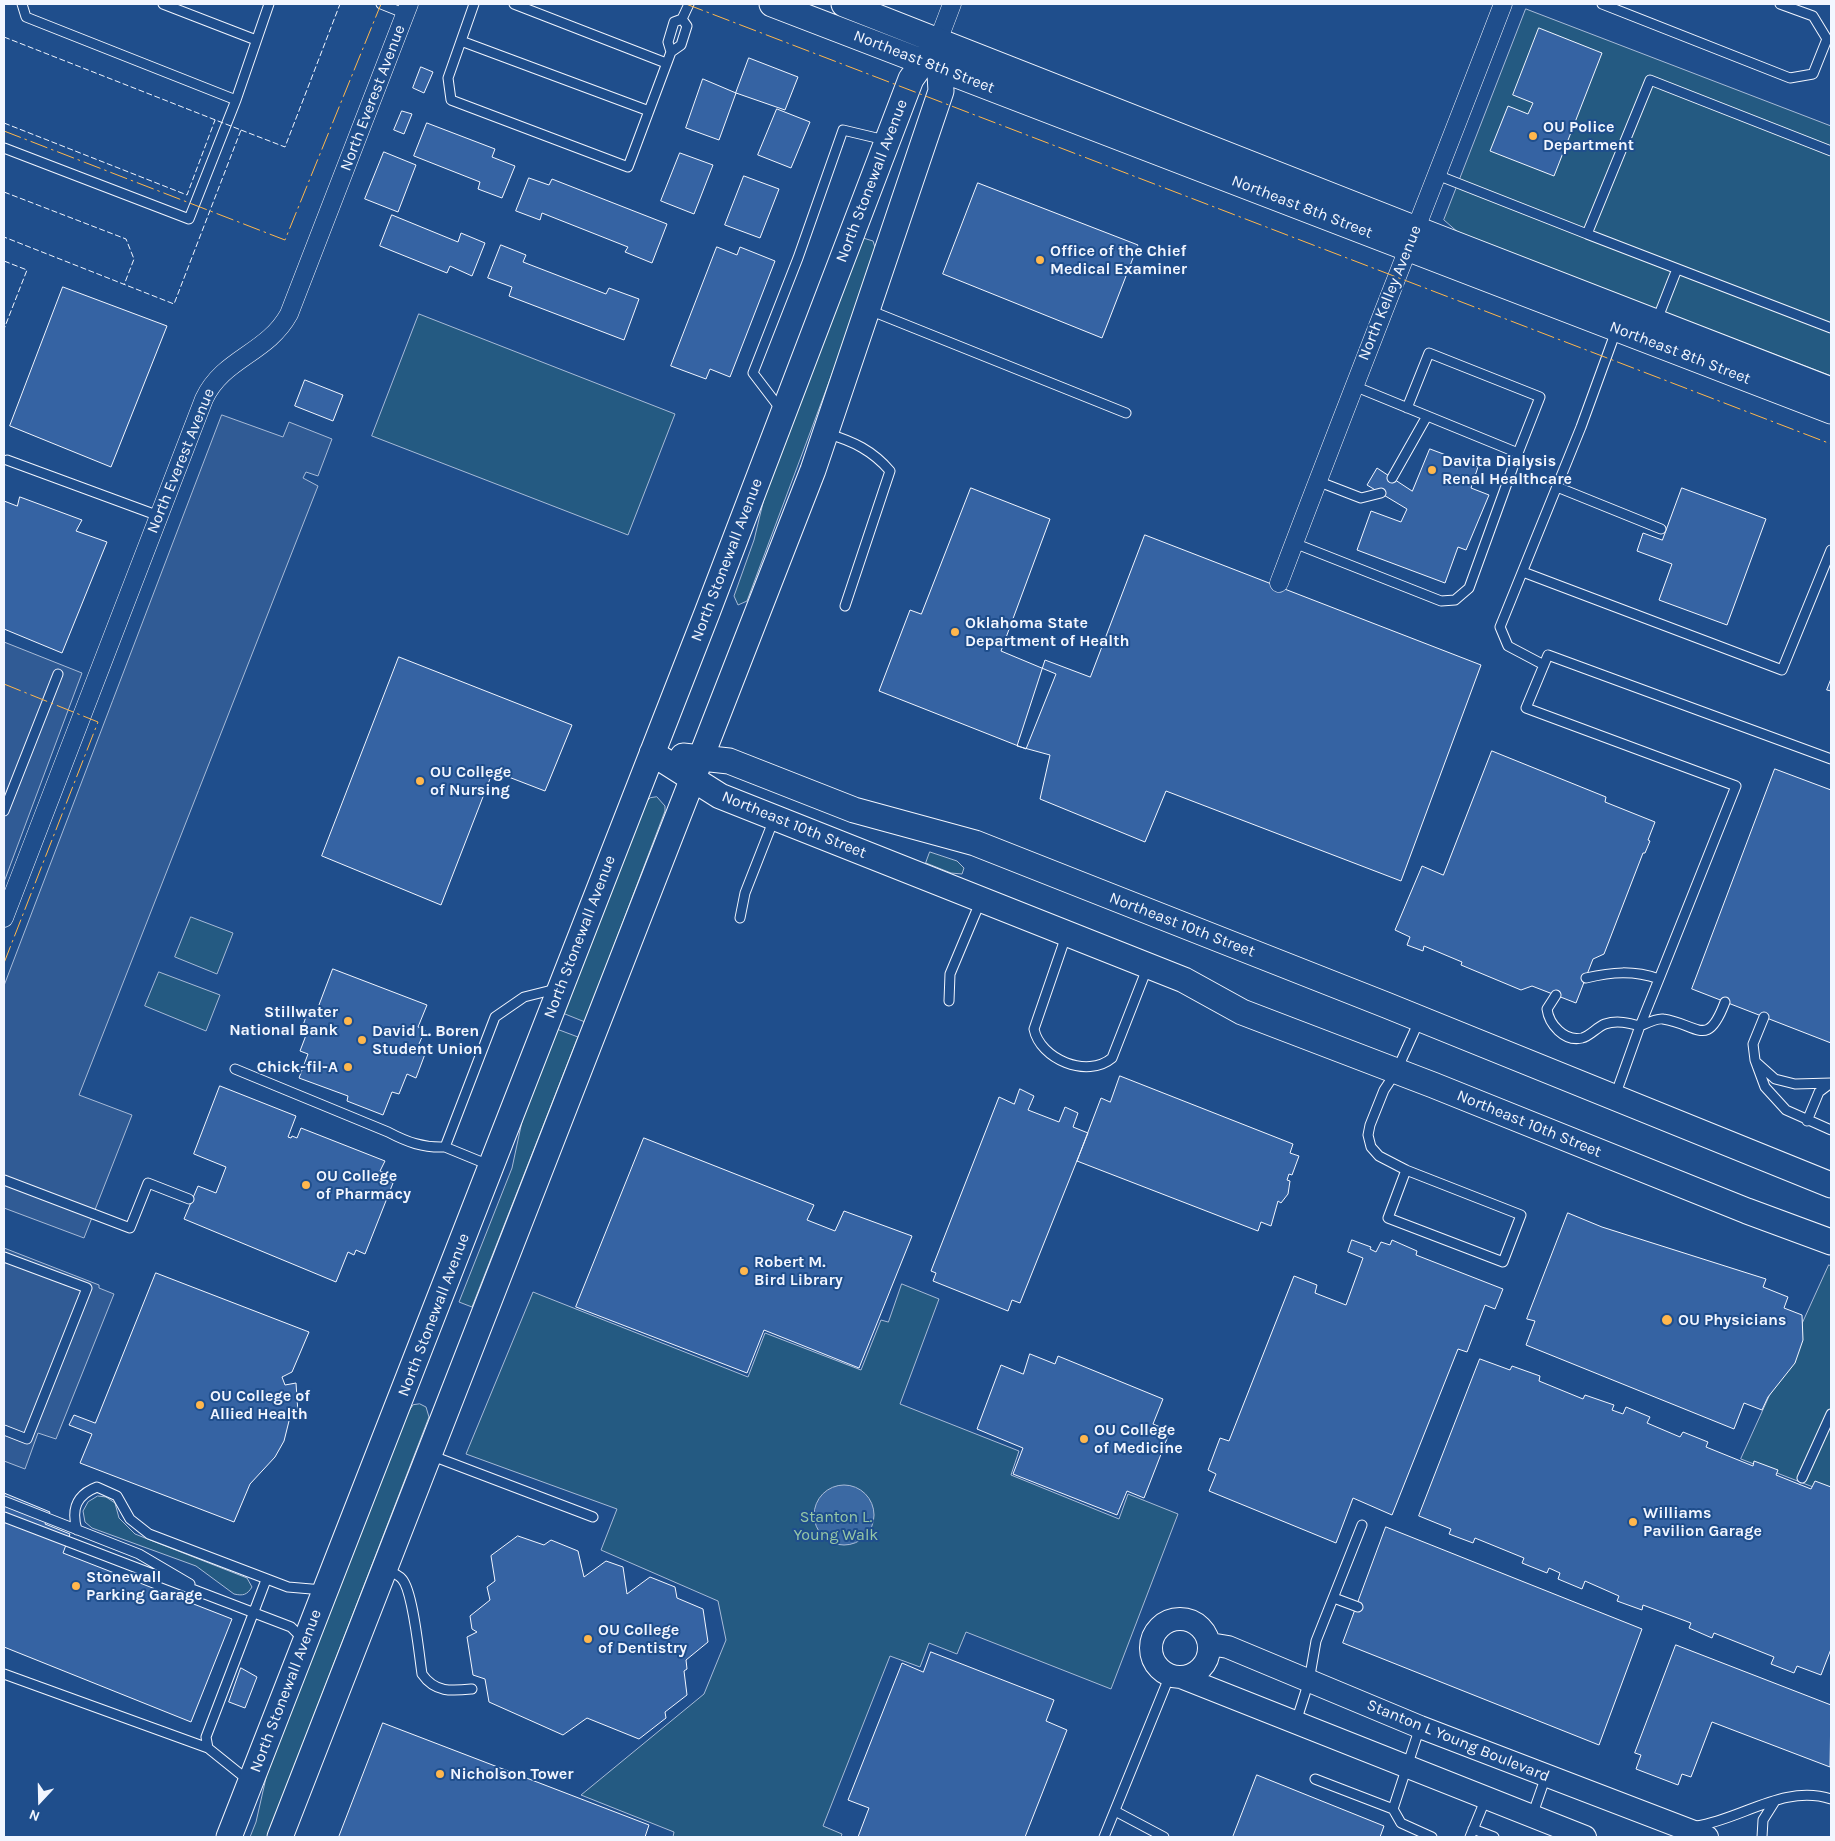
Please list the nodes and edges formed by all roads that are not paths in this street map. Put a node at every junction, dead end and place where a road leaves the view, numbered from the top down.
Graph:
1 (22, 4) edge
2 (163, 4) edge
3 (270, 4) edge
4 (381, 4) edge
5 (474, 4) edge
6 (514, 4) edge
7 (689, 4) edge
8 (772, 4) edge
9 (844, 4) edge
10 (952, 4) edge
11 (1503, 4) edge
12 (1602, 4) edge
13 (1780, 4) edge
14 (407, 9) edge
15 (682, 19) junction
16 (256, 40) junction
17 (461, 41) junction
18 (938, 41) junction
19 (671, 52) junction
20 (666, 63) junction
21 (932, 65) junction
22 (236, 100) junction
23 (649, 111) junction
24 (888, 140) junction
25 (4, 148) edge
26 (1831, 151) edge
27 (1437, 176) junction
28 (1587, 234) junction
29 (1412, 239) junction
30 (1677, 268) junction
31 (867, 309) junction
32 (1620, 319) junction
33 (1656, 322) junction
34 (1831, 328) edge
35 (1354, 386) junction
36 (1831, 390) edge
37 (1407, 408) junction
38 (1831, 412) edge
39 (783, 413) junction
40 (1126, 413) dead end
41 (1427, 416) junction
42 (825, 433) junction
43 (1518, 452) junction
44 (7, 460) dead end
45 (1392, 478) dead end
46 (1317, 481) junction
47 (1557, 487) junction
48 (1381, 493) dead end
49 (158, 516) junction
50 (1661, 529) dead end
51 (1294, 543) junction
52 (1831, 550) edge
53 (1522, 572) junction
54 (1279, 582) dead end
55 (845, 606) dead end
56 (1544, 664) junction
57 (58, 674) dead end
58 (652, 753) junction
59 (1831, 759) edge
60 (696, 768) junction
61 (4, 811) edge
62 (774, 818) junction
63 (9, 888) edge
64 (981, 900) junction
65 (4, 918) edge
66 (740, 918) dead end
67 (1067, 934) junction
68 (1148, 965) junction
69 (1586, 978) dead end
70 (1659, 979) junction
71 (561, 988) junction
72 (1556, 995) dead end
73 (949, 1001) dead end
74 (1725, 1002) dead end
75 (1764, 1017) dead end
76 (1420, 1019) junction
77 (1640, 1026) junction
78 (1755, 1060) junction
79 (235, 1069) dead end
80 (1396, 1072) junction
81 (1831, 1082) edge
82 (1614, 1098) junction
83 (1807, 1121) junction
84 (1831, 1130) edge
85 (445, 1147) junction
86 (491, 1166) junction
87 (1406, 1170) junction
88 (4, 1180) edge
89 (1831, 1185) edge
90 (189, 1199) dead end
91 (1831, 1242) edge
92 (4, 1257) edge
93 (1831, 1414) edge
94 (4, 1430) edge
95 (430, 1455) junction
96 (1802, 1478) dead end
97 (4, 1501) edge
98 (4, 1517) edge
99 (593, 1517) dead end
100 (1362, 1525) dead end
101 (77, 1530) junction
102 (385, 1570) junction
103 (266, 1580) junction
104 (325, 1590) junction
105 (207, 1595) junction
106 (1334, 1598) junction
107 (1358, 1607) dead end
108 (253, 1612) junction
109 (305, 1642) junction
110 (1210, 1644) junction
111 (4, 1674) edge
112 (1176, 1676) junction
113 (1309, 1681) junction
114 (472, 1690) dead end
115 (1296, 1722) junction
116 (1420, 1727) junction
117 (208, 1748) junction
118 (1407, 1767) junction
119 (1546, 1776) junction
120 (1315, 1779) dead end
121 (250, 1783) junction
122 (1487, 1798) junction
123 (1831, 1799) edge
124 (1775, 1801) junction
125 (1394, 1809) junction
126 (1115, 1810) junction
127 (1532, 1816) junction
128 (1684, 1828) junction
129 (1471, 1833) edge
130 (229, 1837) edge
131 (280, 1837) edge
132 (1104, 1837) edge
133 (1164, 1837) edge
134 (1432, 1837) edge
135 (1494, 1837) edge
136 (1584, 1837) edge
137 (1708, 1837) edge
138 (1762, 1837) edge

1 - 22 lane
2 - 16 lane
3 - 16 lane
4 - 14 lane
5 - 17 lane
6 - 20 lane
7 - 15 lane
8 - 21 main road, Northeast 8th Street
9 - 18 main road, Northeast 8th Street
10 - 18 street, North Stonewall Avenue
11 - 27 street, North Kelley Avenue
12 - 13 lane
14 - 49 street, North Everest Avenue
15 - 19 lane
15 - 19 lane
16 - 22 lane
17 - 23 lane
17 - 23 lane
18 - 21 main road, North Stonewall Avenue
18 - 29 main road, Northeast 8th Street
19 - 20 lane
20 - 23 lane
21 - 24 main road, North Stonewall Avenue
21 - 29 main road, Northeast 8th Street
21 - 31 main road, North Stonewall Avenue
22 - 25 lane
24 - 39 main road, North Stonewall Avenue
24 - 39 lane
26 - 28 lane
27 - 28 lane
27 - 29 street, North Kelley Avenue
28 - 30 lane
29 - 32 main road, Northeast 8th Street
29 - 35 street, North Kelley Avenue
30 - 33 lane
30 - 34 lane
31 - 40 lane
31 - 42 main road, North Stonewall Avenue
32 - 33 main road, Northeast 8th Street
32 - 38 main road, Northeast 8th Street
32 - 47 lane
33 - 36 main road, Northeast 8th Street
35 - 37 lane
35 - 46 street, North Kelley Avenue
37 - 41 lane
37 - 43 lane
39 - 58 main road, North Stonewall Avenue
41 - 43 lane
41 - 45 lane
42 - 55 lane
42 - 60 main road, North Stonewall Avenue
43 - 51 lane
44 - 49 lane
46 - 48 lane
46 - 51 street, North Kelley Avenue
47 - 50 lane
47 - 53 lane
49 - 63 street, North Everest Avenue
51 - 54 street, North Kelley Avenue
52 - 53 lane
53 - 56 lane
56 - 59 lane
56 - 70 lane
57 - 61 lane
58 - 60 main road, Northeast 10th Street
58 - 71 main road, North Stonewall Avenue
60 - 62 main road, Northeast 10th Street
60 - 76 main road, Northeast 10th Street
60 - 95 main road, North Stonewall Avenue
62 - 64 main road, Northeast 10th Street
62 - 66 lane
63 - 65 street, North Everest Avenue
64 - 67 main road, Northeast 10th Street
64 - 73 lane
67 - 68 main road, Northeast 10th Street
67 - 68 lane
68 - 80 main road, Northeast 10th Street
69 - 70 lane
70 - 77 lane
71 - 85 lane
71 - 86 main road, North Stonewall Avenue
72 - 77 lane
74 - 77 lane
75 - 78 lane
76 - 80 lane
76 - 82 main road, Northeast 10th Street
77 - 82 lane
78 - 81 lane
78 - 83 lane
79 - 85 lane
80 - 87 lane
80 - 91 main road, Northeast 10th Street
81 - 83 lane
82 - 89 main road, Northeast 10th Street
83 - 84 lane
85 - 86 lane
86 - 104 main road, North Stonewall Avenue
87 - 87 lane
88 - 90 lane
92 - 94 lane
93 - 96 lane
95 - 99 lane
95 - 102 main road, North Stonewall Avenue
97 - 101 lane
98 - 105 lane
100 - 106 lane
101 - 103 lane
101 - 105 lane
102 - 114 lane
102 - 131 main road, North Stonewall Avenue
103 - 104 lane
103 - 108 lane
104 - 109 main road, North Stonewall Avenue
105 - 108 lane
106 - 107 lane
106 - 113 lane
108 - 109 lane
108 - 117 lane
109 - 121 main road, North Stonewall Avenue
110 - 112 street
110 - 112 street
110 - 113 street, Stanton L Young Boulevard
111 - 117 lane
112 - 115 street
112 - 126 lane
113 - 115 lane
113 - 116 street, Stanton L Young Boulevard
115 - 118 street
116 - 118 lane
116 - 119 street, Stanton L Young Boulevard
117 - 121 lane
118 - 122 street
118 - 125 lane
119 - 127 lane
119 - 128 street, Stanton L Young Boulevard
120 - 125 lane
121 - 130 main road, North Stonewall Avenue
122 - 127 street
122 - 129 lane
123 - 124 lane
124 - 128 lane
124 - 138 lane
125 - 134 lane
126 - 132 lane
126 - 133 lane
127 - 136 street
128 - 137 street, Stanton L Young Boulevard
129 - 135 lane

